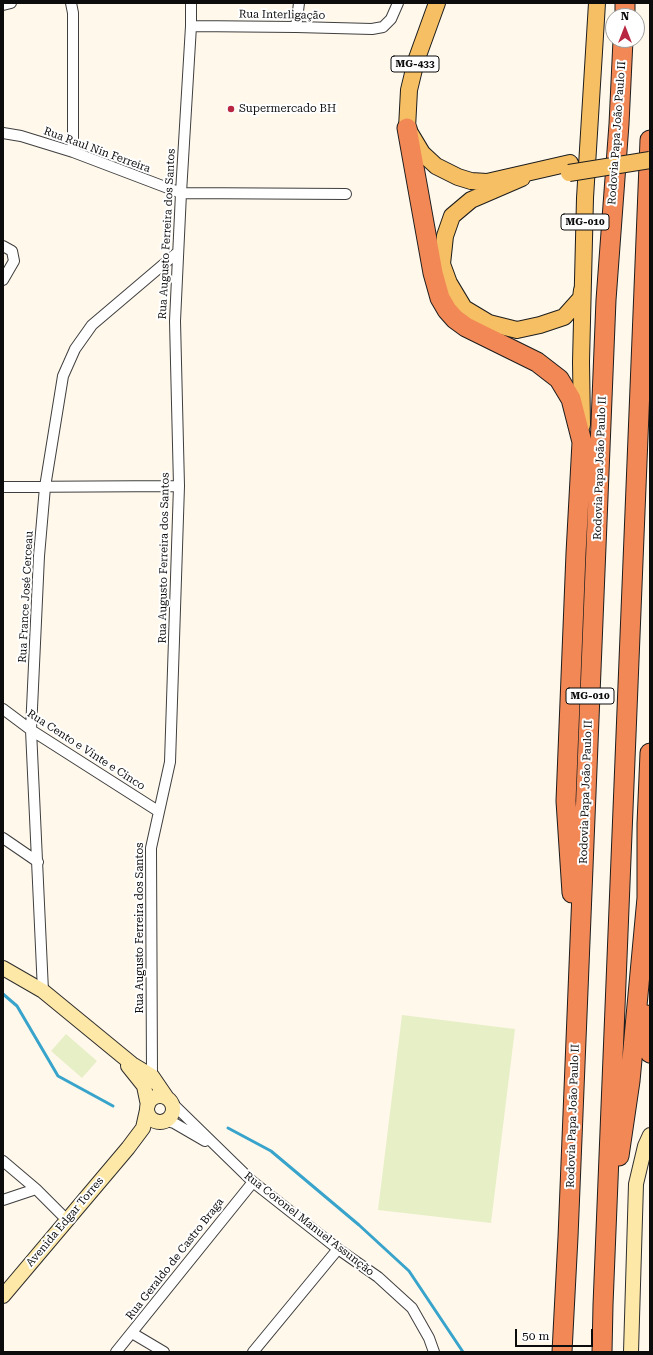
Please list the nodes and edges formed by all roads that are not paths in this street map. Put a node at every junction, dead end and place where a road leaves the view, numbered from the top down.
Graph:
1 (11, 3) edge
2 (71, 3) edge
3 (191, 3) edge
4 (299, 3) edge
5 (398, 3) edge
6 (437, 3) edge
7 (597, 3) edge
8 (3, 5) edge
9 (191, 26) junction
10 (296, 27) junction
11 (623, 48) edge
12 (407, 128) junction
13 (3, 133) edge
14 (650, 140) edge
15 (650, 150) edge
16 (72, 152) junction
17 (650, 160) edge
18 (569, 168) junction
19 (522, 178) junction
20 (488, 182) junction
21 (181, 194) junction
22 (346, 194) dead end
23 (3, 246) edge
24 (178, 252) junction
25 (584, 277) junction
26 (3, 280) edge
27 (582, 442) junction
28 (45, 486) junction
29 (179, 486) junction
30 (3, 487) edge
31 (3, 709) edge
32 (31, 730) junction
33 (650, 753) edge
34 (158, 811) junction
35 (3, 838) edge
36 (38, 862) junction
37 (647, 898) junction
38 (3, 968) edge
39 (43, 991) junction
40 (578, 1001) junction
41 (650, 1053) edge
42 (148, 1081) junction
43 (169, 1101) junction
44 (148, 1108) junction
45 (165, 1121) junction
46 (650, 1135) edge
47 (215, 1147) junction
48 (128, 1148) junction
49 (3, 1161) edge
50 (608, 1179) junction
51 (253, 1182) junction
52 (36, 1189) junction
53 (3, 1200) edge
54 (68, 1220) junction
55 (338, 1249) junction
56 (3, 1296) edge
57 (132, 1333) junction
58 (116, 1352) edge
59 (164, 1352) edge
60 (253, 1352) edge
61 (434, 1352) edge
62 (562, 1352) edge
63 (602, 1352) edge
64 (631, 1352) edge

1 - 8 street
2 - 16 street
3 - 9 street, Rua Augusto Ferreira dos Santos
4 - 10 street
5 - 10 street, Rua Interligação
6 - 12 main road, MG-433
7 - 25 main road, MG-010
9 - 10 street, Rua Interligação
9 - 21 street, Rua Augusto Ferreira dos Santos
11 - 40 highway, Rodovia Papa João Paulo II / MG-010
12 - 20 main road
12 - 27 highway
13 - 16 street, Rua Raul Nin Ferreira
14 - 50 highway, MG-010
15 - 18 main road
16 - 21 street, Rua Raul Nin Ferreira
17 - 18 main road, bridge
18 - 19 main road
18 - 20 main road
19 - 20 main road
19 - 25 main road
21 - 22 street
21 - 24 street, Rua Augusto Ferreira dos Santos
23 - 26 street
24 - 28 street, Rua France José Cerceau
24 - 29 street, Rua Augusto Ferreira dos Santos
25 - 27 main road, MG-010
27 - 40 highway
28 - 29 street
28 - 30 street
28 - 32 street, Rua France José Cerceau
29 - 34 street, Rua Augusto Ferreira dos Santos
31 - 32 street, Rua Cento e Vinte e Cinco
32 - 34 street, Rua Cento e Vinte e Cinco
32 - 36 street, Rua France José Cerceau
33 - 37 highway
34 - 42 street, Rua Augusto Ferreira dos Santos
35 - 36 street
36 - 39 street, Rua France José Cerceau
37 - 41 highway
37 - 50 highway
38 - 39 street
39 - 42 street, Avenida Edgar Torres
40 - 62 highway, Rodovia Papa João Paulo II / MG-010
42 - 43 street, Rua Coronel Manuel Assunção
42 - 44 street, Avenida Edgar Torres
43 - 44 street
43 - 45 street
43 - 47 street, Rua Coronel Manuel Assunção
44 - 45 street
44 - 48 street, Avenida Edgar Torres
45 - 47 street
45 - 48 street, Avenida Edgar Torres
46 - 64 street
47 - 51 street, Rua Coronel Manuel Assunção
48 - 54 street, Avenida Edgar Torres
49 - 52 street
50 - 63 highway, MG-010
51 - 55 street, Rua Coronel Manuel Assunção
51 - 57 street, Rua Geraldo de Castro Braga
52 - 53 street
52 - 54 street
54 - 56 street, Avenida Edgar Torres
55 - 60 street
55 - 61 street, Rua Coronel Manuel Assunção
57 - 58 street, Rua Geraldo de Castro Braga
57 - 59 street

